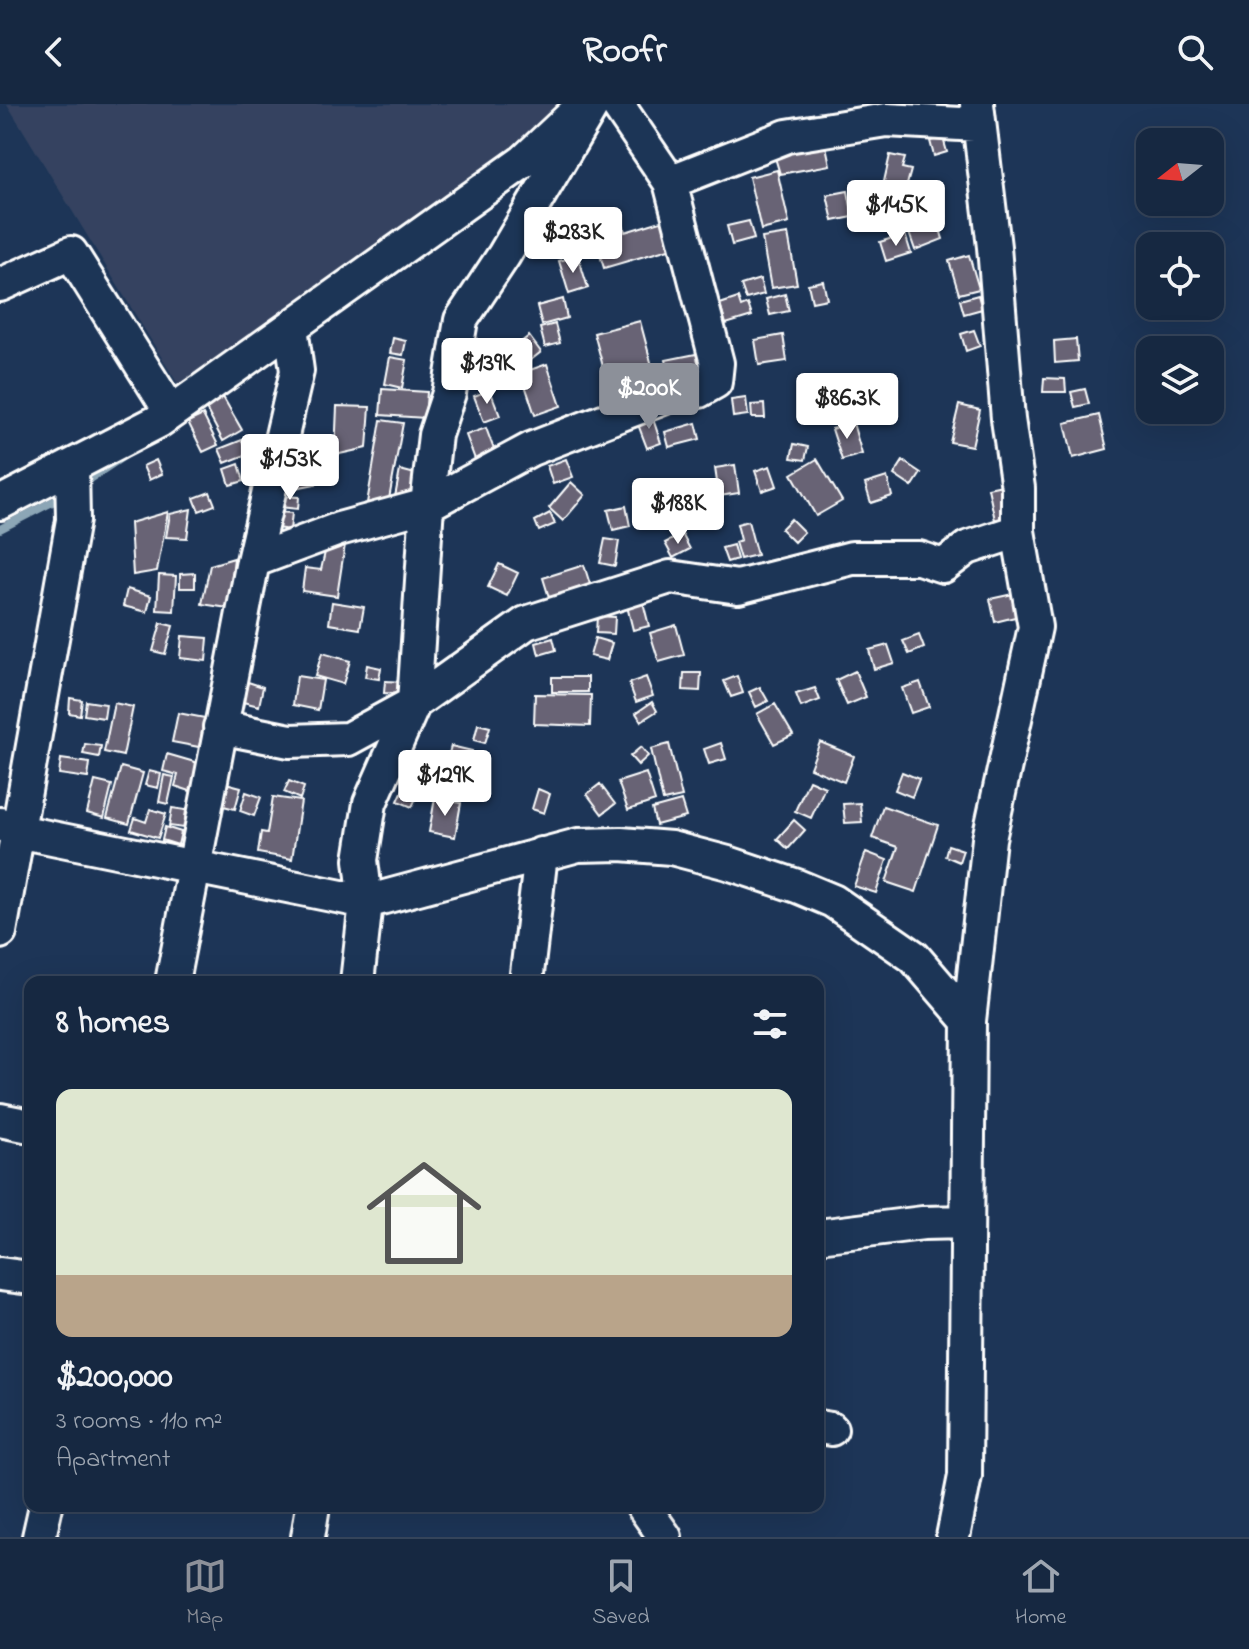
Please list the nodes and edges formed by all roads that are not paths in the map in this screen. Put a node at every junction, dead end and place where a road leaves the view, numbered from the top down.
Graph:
1 (585, 104) edge
2 (593, 104) edge
3 (617, 104) edge
4 (978, 115) edge
5 (670, 182) junction
6 (0, 285) edge
7 (291, 327) junction
8 (171, 412) junction
9 (72, 466) junction
10 (0, 503) edge
11 (427, 505) junction
12 (1018, 531) junction
13 (253, 561) junction
14 (414, 703) junction
15 (220, 727) junction
16 (9, 828) edge
17 (541, 854) junction
18 (193, 866) junction
19 (366, 902) junction
20 (0, 932) edge
21 (173, 976) edge
22 (358, 976) edge
23 (527, 976) edge
24 (969, 1021) junction
25 (0, 1120) edge
26 (24, 1125) edge
27 (967, 1222) junction
28 (824, 1235) edge
29 (0, 1274) edge
30 (24, 1277) edge
31 (45, 1512) edge
32 (312, 1512) edge
33 (647, 1512) edge
34 (39, 1537) edge
35 (308, 1537) edge
36 (665, 1537) edge
37 (953, 1537) edge

1 - 7 street
2 - 11 street
3 - 5 street
4 - 5 street
4 - 12 street
5 - 11 street
6 - 8 street
7 - 8 street
7 - 13 street
8 - 9 street
9 - 10 street
9 - 16 street
11 - 13 street
11 - 14 street
12 - 14 street
12 - 24 street
13 - 15 street
14 - 15 street
14 - 19 street
15 - 18 street
16 - 18 street
16 - 20 street
17 - 19 street
17 - 23 street
17 - 24 street
18 - 19 street
18 - 21 street
19 - 22 street
24 - 27 street
25 - 26 street
27 - 28 street
27 - 37 street
29 - 30 street
31 - 34 street
32 - 35 street
33 - 36 street

